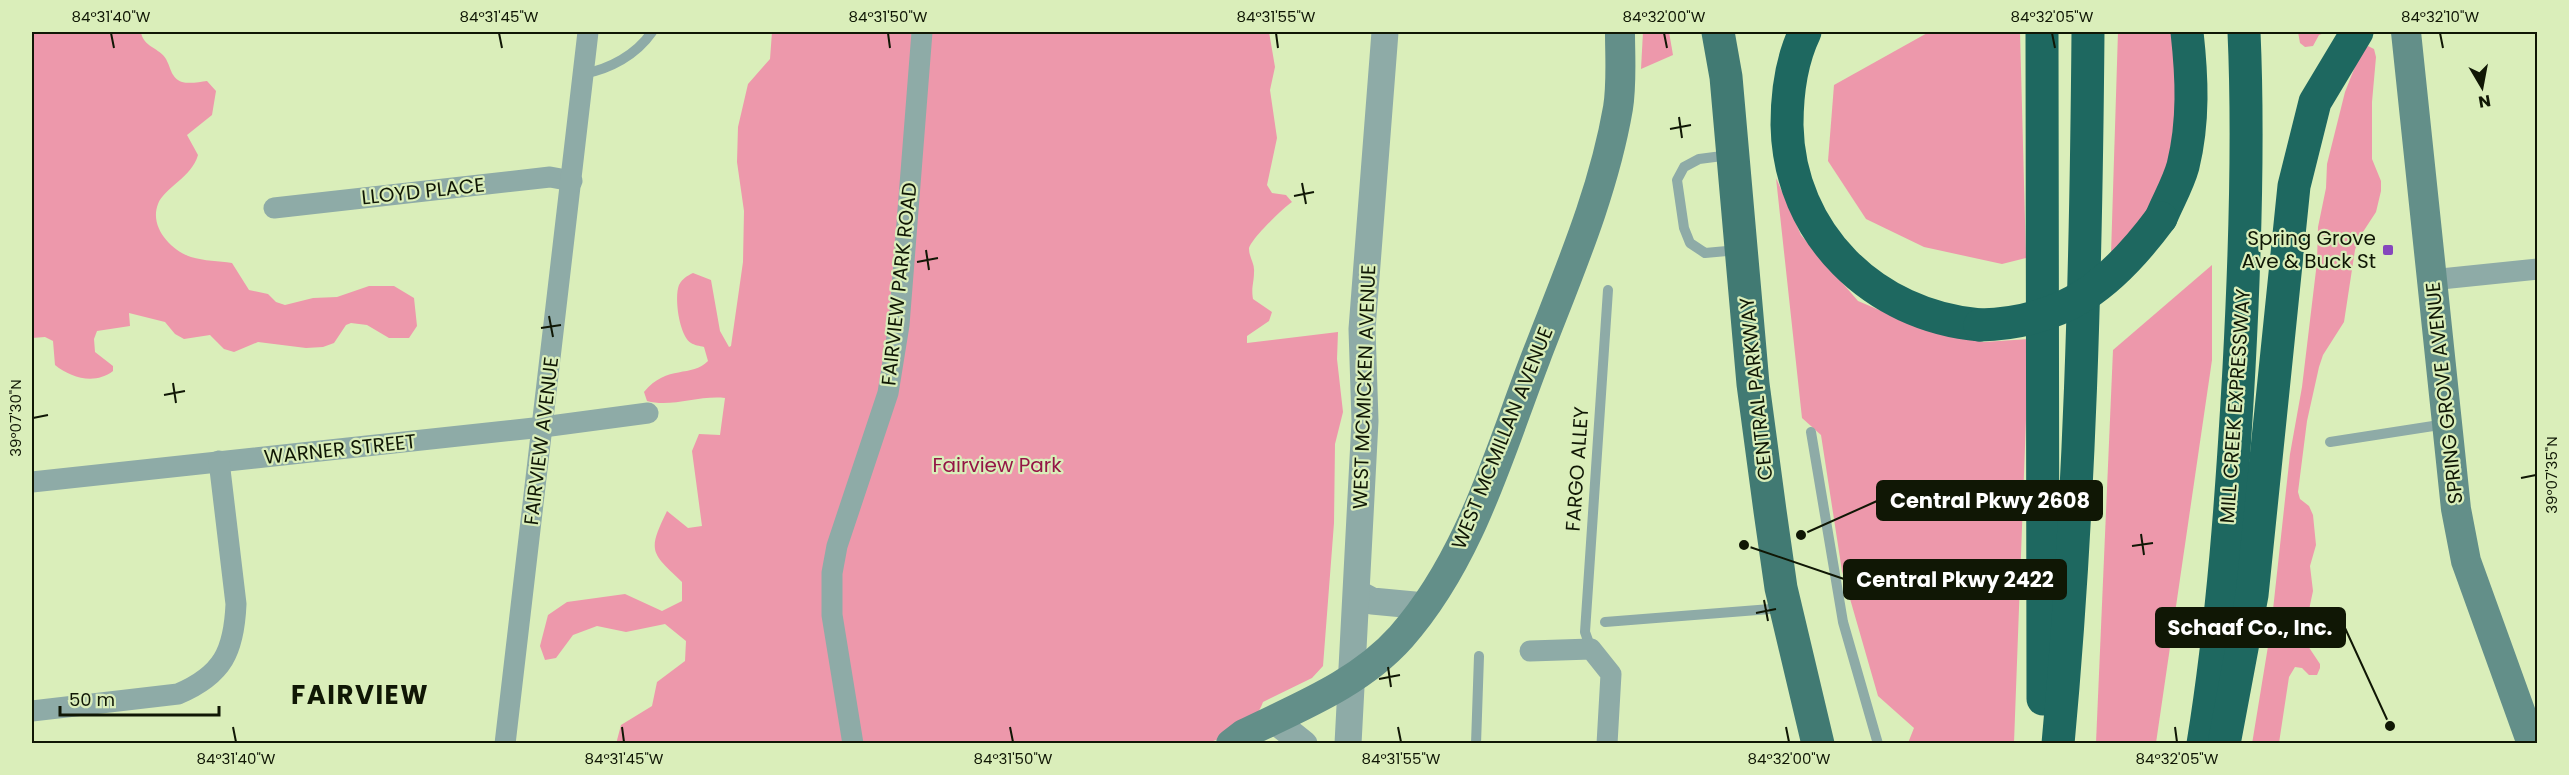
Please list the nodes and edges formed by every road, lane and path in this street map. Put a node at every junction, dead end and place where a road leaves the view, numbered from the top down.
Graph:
1 (588, 32) edge
2 (652, 32) edge
3 (922, 32) edge
4 (1384, 32) edge
5 (1620, 32) edge
6 (1718, 32) edge
7 (1805, 32) edge
8 (2042, 32) edge
9 (2088, 32) edge
10 (2187, 32) edge
11 (2244, 32) edge
12 (2356, 32) edge
13 (2406, 32) edge
14 (583, 74) junction
15 (1733, 154) junction
16 (572, 181) junction
17 (274, 208) dead end
18 (1742, 250) junction
19 (2538, 269) edge
20 (2431, 280) junction
21 (1608, 290) dead end
22 (648, 413) dead end
23 (2446, 424) junction
24 (543, 427) junction
25 (1811, 432) dead end
26 (2330, 442) dead end
27 (219, 461) junction
28 (32, 482) edge
29 (1357, 593) junction
30 (1425, 606) junction
31 (1786, 607) junction
32 (1605, 622) dead end
33 (1591, 649) junction
34 (1530, 651) dead end
35 (1479, 656) dead end
36 (1352, 680) junction
37 (32, 711) edge
38 (1274, 720) junction
39 (505, 744) edge
40 (853, 744) edge
41 (1231, 744) edge
42 (1304, 744) edge
43 (1348, 744) edge
44 (1476, 744) edge
45 (1607, 744) edge
46 (1818, 744) edge
47 (1878, 744) edge
48 (2043, 744) edge
49 (2058, 744) edge
50 (2203, 744) edge
51 (2224, 744) edge
52 (2532, 744) edge

1 - 14 street, FAIRVIEW AVENUE
2 - 14 lane
3 - 40 street, FAIRVIEW PARK ROAD
4 - 29 street, WEST MCMICKEN AVENUE
5 - 30 main road, WEST MCMILLAN AVENUE
6 - 15 main road, CENTRAL PARKWAY
7 - 10 highway, bridge
8 - 48 highway
9 - 49 highway
11 - 50 highway, MILL CREEK EXPRESSWAY
12 - 51 highway
13 - 20 main road, SPRING GROVE AVENUE
14 - 16 street, FAIRVIEW AVENUE
15 - 18 main road, CENTRAL PARKWAY
15 - 18 lane
16 - 17 street, LLOYD PLACE
16 - 24 street, FAIRVIEW AVENUE
18 - 31 main road, CENTRAL PARKWAY
19 - 20 street
20 - 23 main road, SPRING GROVE AVENUE
21 - 33 lane, FARGO ALLEY
22 - 24 street, WARNER STREET
23 - 26 lane
23 - 52 main road, SPRING GROVE AVENUE
24 - 27 street, WARNER STREET
24 - 39 street, FAIRVIEW AVENUE
25 - 47 lane
27 - 28 street, WARNER STREET
27 - 37 street
29 - 30 street
29 - 36 street, WEST MCMICKEN AVENUE
30 - 36 main road, WEST MCMILLAN AVENUE
31 - 32 lane
31 - 46 main road, CENTRAL PARKWAY
33 - 34 street
33 - 45 street
35 - 44 lane
36 - 38 main road, WEST MCMILLAN AVENUE
36 - 43 street, WEST MCMICKEN AVENUE
38 - 41 main road, WEST MCMILLAN AVENUE
38 - 42 street

